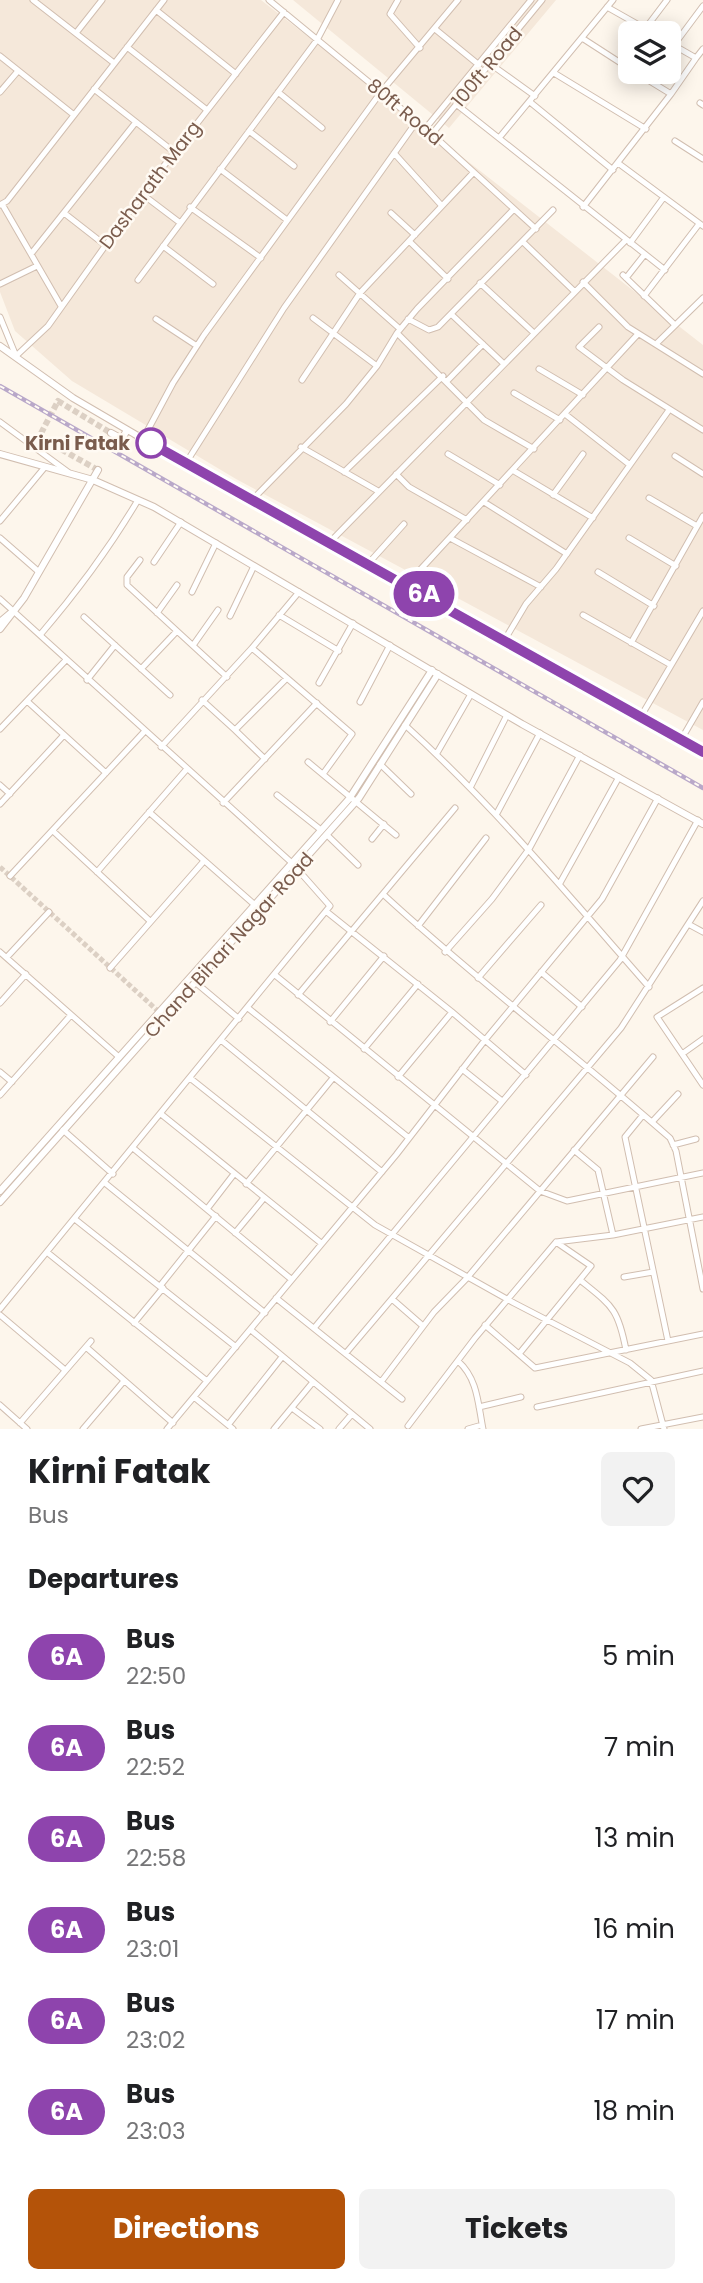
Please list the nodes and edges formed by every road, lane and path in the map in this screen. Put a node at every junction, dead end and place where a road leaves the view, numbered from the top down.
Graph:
1 (33, 0) edge
2 (49, 0) edge
3 (102, 0) edge
4 (164, 0) edge
5 (270, 0) edge
6 (338, 0) edge
7 (398, 0) edge
8 (458, 0) edge
9 (531, 0) edge
10 (542, 0) edge
11 (613, 0) edge
12 (667, 0) edge
13 (703, 6) edge
14 (607, 7) junction
15 (43, 8) junction
16 (156, 10) junction
17 (284, 12) junction
18 (631, 21) edge
19 (651, 21) edge
20 (435, 29) junction
21 (681, 32) edge
22 (76, 33) junction
23 (582, 38) junction
24 (317, 40) junction
25 (127, 47) junction
26 (420, 48) junction
27 (703, 49) edge
28 (681, 50) edge
29 (0, 56) edge
30 (696, 58) junction
31 (618, 61) edge
32 (114, 63) junction
33 (489, 63) junction
34 (478, 64) junction
35 (484, 69) junction
36 (18, 71) junction
37 (554, 73) junction
38 (236, 74) junction
39 (655, 84) edge
40 (94, 89) junction
41 (0, 92) edge
42 (278, 92) junction
43 (381, 92) junction
44 (671, 94) junction
45 (535, 96) junction
46 (530, 102) junction
47 (456, 104) junction
48 (207, 110) junction
49 (74, 115) junction
50 (417, 121) junction
51 (136, 122) junction
52 (322, 128) dead end
53 (425, 128) junction
54 (646, 129) junction
55 (249, 131) junction
56 (432, 134) junction
57 (499, 138) junction
58 (674, 141) dead end
59 (174, 152) junction
60 (394, 153) junction
61 (703, 159) edge
62 (618, 163) junction
63 (294, 166) dead end
64 (220, 169) junction
65 (613, 170) junction
66 (473, 173) junction
67 (142, 194) junction
68 (664, 197) junction
69 (1, 204) edge
70 (442, 206) junction
71 (190, 207) junction
72 (583, 207) junction
73 (514, 209) junction
74 (553, 210) dead end
75 (64, 213) junction
76 (391, 213) dead end
77 (287, 220) junction
78 (179, 222) junction
79 (701, 225) edge
80 (536, 229) junction
81 (415, 235) junction
82 (409, 241) junction
83 (523, 242) junction
84 (628, 242) junction
85 (105, 245) junction
86 (163, 246) junction
87 (31, 254) junction
88 (645, 254) junction
89 (261, 258) junction
90 (37, 265) junction
91 (665, 270) junction
92 (339, 275) dead end
93 (448, 279) junction
94 (138, 281) dead end
95 (480, 282) junction
96 (583, 282) junction
97 (213, 284) dead end
98 (0, 285) edge
99 (574, 291) junction
100 (360, 293) junction
101 (644, 296) junction
102 (703, 298) edge
103 (61, 306) junction
104 (451, 314) junction
105 (0, 317) edge
106 (313, 318) dead end
107 (156, 319) dead end
108 (408, 320) junction
109 (675, 325) junction
110 (599, 327) dead end
111 (398, 331) junction
112 (333, 333) junction
113 (534, 333) junction
114 (638, 334) junction
115 (657, 343) junction
116 (483, 344) junction
117 (0, 346) edge
118 (197, 346) junction
119 (16, 356) junction
120 (504, 364) junction
121 (377, 366) junction
122 (608, 368) junction
123 (539, 369) dead end
124 (703, 373) edge
125 (445, 378) junction
126 (302, 380) dead end
127 (514, 393) dead end
128 (583, 395) junction
129 (468, 401) junction
130 (668, 410) junction
131 (565, 414) junction
132 (560, 420) junction
133 (0, 422) edge
134 (127, 430) junction
135 (703, 430) edge
136 (111, 433) tunnel mouth
137 (143, 439) junction
138 (302, 447) junction
139 (534, 449) junction
140 (448, 454) dead end
141 (583, 454) dead end
142 (675, 456) dead end
143 (1, 457) edge
144 (186, 463) junction
145 (630, 465) junction
146 (45, 467) junction
147 (98, 470) dead end
148 (514, 471) junction
149 (344, 472) junction
150 (71, 474) junction
151 (396, 474) junction
152 (703, 474) edge
153 (93, 480) junction
154 (500, 485) junction
155 (378, 491) junction
156 (553, 495) junction
157 (649, 498) dead end
158 (138, 500) junction
159 (252, 500) junction
160 (484, 502) junction
161 (703, 516) edge
162 (593, 518) junction
163 (467, 520) junction
164 (0, 521) edge
165 (181, 522) junction
166 (404, 524) dead end
167 (697, 526) junction
168 (0, 538) edge
169 (450, 538) junction
170 (629, 538) dead end
171 (330, 542) junction
172 (216, 544) junction
173 (567, 554) junction
174 (140, 560) dead end
175 (154, 562) dead end
176 (367, 565) junction
177 (254, 566) junction
178 (676, 566) junction
179 (39, 572) junction
180 (598, 572) dead end
181 (407, 584) junction
182 (177, 585) dead end
183 (541, 587) junction
184 (192, 592) dead end
185 (299, 592) junction
186 (0, 599) edge
187 (654, 606) junction
188 (218, 610) dead end
189 (13, 611) junction
190 (703, 611) edge
191 (157, 613) junction
192 (279, 615) junction
193 (583, 615) dead end
194 (84, 617) dead end
195 (230, 617) dead end
196 (0, 622) edge
197 (353, 623) junction
198 (0, 629) edge
199 (177, 631) junction
200 (40, 635) junction
201 (504, 641) junction
202 (631, 643) junction
203 (115, 645) junction
204 (194, 645) junction
205 (390, 645) junction
206 (253, 648) junction
207 (339, 651) junction
208 (65, 660) junction
209 (671, 666) junction
210 (141, 669) junction
211 (435, 672) junction
212 (227, 677) junction
213 (287, 678) junction
214 (87, 680) junction
215 (318, 683) dead end
216 (471, 694) junction
217 (170, 695) dead end
218 (202, 700) junction
219 (27, 701) junction
220 (360, 702) dead end
221 (703, 702) edge
222 (317, 703) junction
223 (507, 715) junction
224 (640, 718) junction
225 (405, 725) junction
226 (0, 729) edge
227 (235, 730) junction
228 (144, 732) junction
229 (540, 733) junction
230 (64, 735) junction
231 (681, 740) junction
232 (161, 747) junction
233 (703, 752) edge
234 (437, 753) junction
235 (580, 755) junction
236 (265, 759) junction
237 (308, 762) dead end
238 (380, 764) junction
239 (186, 770) junction
240 (106, 773) junction
241 (323, 774) junction
242 (619, 777) junction
243 (0, 785) edge
244 (470, 788) junction
245 (10, 794) junction
246 (411, 794) dead end
247 (277, 795) dead end
248 (354, 798) junction
249 (658, 798) junction
250 (223, 803) junction
251 (0, 804) edge
252 (455, 808) dead end
253 (149, 812) junction
254 (496, 815) junction
255 (701, 822) edge
256 (384, 824) junction
257 (53, 831) junction
258 (324, 832) junction
259 (397, 835) dead end
260 (486, 838) dead end
261 (372, 839) dead end
262 (529, 849) junction
263 (204, 861) junction
264 (358, 865) dead end
265 (295, 866) junction
266 (97, 872) junction
267 (10, 876) dead end
268 (560, 883) junction
269 (384, 895) junction
270 (703, 901) edge
271 (255, 905) junction
272 (541, 905) dead end
273 (49, 912) dead end
274 (327, 912) junction
275 (588, 915) junction
276 (150, 921) junction
277 (690, 925) junction
278 (418, 926) junction
279 (351, 930) junction
280 (703, 932) edge
281 (0, 951) edge
282 (445, 952) junction
283 (384, 956) junction
284 (622, 956) junction
285 (7, 957) junction
286 (110, 968) dead end
287 (541, 972) junction
288 (26, 974) junction
289 (275, 975) junction
290 (478, 978) junction
291 (195, 982) junction
292 (418, 984) junction
293 (649, 987) junction
294 (703, 988) edge
295 (298, 995) junction
296 (0, 1003) edge
297 (513, 1007) junction
298 (582, 1007) junction
299 (248, 1008) junction
300 (453, 1012) junction
301 (71, 1015) junction
302 (239, 1019) junction
303 (330, 1022) junction
304 (703, 1039) edge
305 (221, 1040) junction
306 (485, 1040) junction
307 (554, 1040) junction
308 (364, 1049) junction
309 (682, 1054) junction
310 (119, 1057) junction
311 (653, 1057) dead end
312 (588, 1067) junction
313 (462, 1069) junction
314 (0, 1072) edge
315 (526, 1075) junction
316 (398, 1077) junction
317 (190, 1078) junction
318 (333, 1078) junction
319 (12, 1082) junction
320 (703, 1085) edge
321 (678, 1094) dead end
322 (0, 1095) edge
323 (620, 1095) junction
324 (502, 1101) junction
325 (434, 1105) junction
326 (305, 1108) junction
327 (160, 1114) junction
328 (643, 1115) junction
329 (652, 1122) junction
330 (61, 1128) junction
331 (473, 1135) junction
332 (409, 1138) junction
333 (696, 1139) dead end
334 (673, 1145) junction
335 (274, 1146) junction
336 (133, 1148) junction
337 (574, 1150) junction
338 (505, 1165) junction
339 (382, 1172) junction
340 (703, 1173) edge
341 (113, 1174) junction
342 (234, 1174) junction
343 (681, 1177) junction
344 (105, 1183) junction
345 (246, 1184) junction
346 (634, 1187) junction
347 (540, 1191) junction
348 (605, 1193) junction
349 (1, 1196) edge
350 (264, 1198) junction
351 (352, 1208) junction
352 (207, 1209) junction
353 (216, 1216) junction
354 (703, 1217) edge
355 (76, 1220) junction
356 (689, 1220) junction
357 (644, 1230) junction
358 (235, 1233) junction
359 (390, 1234) junction
360 (613, 1236) junction
361 (321, 1242) junction
362 (556, 1242) junction
363 (188, 1251) junction
364 (48, 1253) junction
365 (429, 1256) junction
366 (653, 1272) junction
367 (624, 1277) dead end
368 (467, 1278) junction
369 (291, 1279) junction
370 (580, 1280) junction
371 (161, 1287) junction
372 (703, 1289) edge
373 (276, 1298) junction
374 (392, 1299) junction
375 (506, 1299) junction
376 (0, 1309) edge
377 (265, 1313) junction
378 (0, 1315) edge
379 (548, 1321) junction
380 (134, 1323) junction
381 (485, 1325) junction
382 (423, 1326) junction
383 (315, 1327) junction
384 (251, 1330) junction
385 (703, 1334) edge
386 (92, 1341) dead end
387 (668, 1341) junction
388 (86, 1347) junction
389 (236, 1347) junction
390 (626, 1350) junction
391 (346, 1353) junction
392 (611, 1353) junction
393 (519, 1354) junction
394 (282, 1357) junction
395 (458, 1361) junction
396 (65, 1370) junction
397 (703, 1371) edge
398 (124, 1381) junction
399 (207, 1381) junction
400 (313, 1382) junction
401 (381, 1382) junction
402 (652, 1383) junction
403 (194, 1397) junction
404 (521, 1397) dead end
405 (402, 1399) dead end
406 (0, 1405) edge
407 (479, 1407) junction
408 (537, 1407) dead end
409 (292, 1408) junction
410 (352, 1414) junction
411 (703, 1417) edge
412 (20, 1423) junction
413 (173, 1423) junction
414 (408, 1426) dead end
415 (230, 1427) edge
416 (483, 1427) edge
417 (663, 1427) edge
418 (27, 1429) edge
419 (83, 1429) edge
420 (167, 1429) edge
421 (274, 1429) edge
422 (320, 1429) edge
423 (339, 1429) edge
424 (370, 1429) edge
425 (467, 1429) edge
426 (641, 1429) edge

1 - 15 street
2 - 15 street
3 - 22 street
4 - 16 street
5 - 17 street, 80ft Road
6 - 24 street
7 - 26 street
8 - 20 street
9 - 34 street
10 - 33 street, 100ft Road
11 - 14 street
12 - 19 street
13 - 21 street
14 - 18 street
14 - 23 street
15 - 22 street
16 - 25 street
16 - 38 street
17 - 24 street, 80ft Road
17 - 38 street, Dasharath Marg
20 - 26 street
20 - 34 street
22 - 32 street
23 - 31 street
23 - 37 street
24 - 42 street
24 - 43 street, 80ft Road
25 - 32 street
25 - 48 street
26 - 43 street
27 - 30 street
28 - 30 street
29 - 36 street
30 - 44 street
32 - 40 street
33 - 35 street, 100ft Road
33 - 45 street
34 - 35 street
34 - 53 street
35 - 47 street, 100ft Road
36 - 41 street
36 - 49 street
37 - 45 street
37 - 54 street
38 - 48 street, Dasharath Marg
39 - 44 street
40 - 49 street
40 - 51 street
42 - 52 street
42 - 55 street
43 - 50 street, 80ft Road
43 - 77 street
44 - 54 street
45 - 46 street
46 - 57 street
46 - 65 street
47 - 56 street, 100ft Road
47 - 57 street
48 - 59 street, Dasharath Marg
49 - 69 street
50 - 53 street, 80ft Road
50 - 60 street
51 - 59 street
51 - 75 street
53 - 56 street, 80ft Road
54 - 62 street
55 - 63 street
55 - 64 street
56 - 66 street, 80ft Road
57 - 72 street
58 - 61 street
59 - 67 street, Dasharath Marg
60 - 70 street
60 - 144 street
62 - 65 street
62 - 68 street
64 - 71 street
64 - 77 street
65 - 72 street
66 - 70 street
66 - 73 street, 80ft Road
67 - 78 street
67 - 85 street, Dasharath Marg
68 - 79 street
68 - 84 street
69 - 87 street
70 - 81 street
71 - 78 street
71 - 89 street
72 - 84 street
73 - 80 street, 80ft Road
73 - 93 street
74 - 80 street
75 - 85 street
75 - 87 street
76 - 81 street
77 - 89 street
78 - 86 street
79 - 91 street
80 - 83 street
81 - 82 street
82 - 93 street
82 - 100 street
83 - 95 street
83 - 99 street
84 - 88 street
84 - 96 street
85 - 103 street, Dasharath Marg
86 - 94 street
86 - 97 street
87 - 90 street
88 - 91 street
88 - 101 street
89 - 118 street
90 - 98 street
90 - 103 street
91 - 101 street
92 - 100 street
93 - 108 street
95 - 104 street
95 - 113 street
96 - 99 street
96 - 114 street
99 - 113 street
100 - 111 street
100 - 112 street
101 - 109 street
102 - 109 street
103 - 119 street, Dasharath Marg
104 - 108 street
104 - 116 street
105 - 119 street
106 - 112 street
107 - 118 street
108 - 111 street
109 - 115 street
110 - 122 street
111 - 121 street
111 - 125 street
112 - 121 street
112 - 126 street
113 - 120 street
114 - 115 street
114 - 122 street
115 - 124 street
116 - 120 street
116 - 125 street
117 - 119 street
118 - 137 street
119 - 134 street
120 - 129 street
121 - 138 street
122 - 128 street
122 - 130 street
123 - 128 street
125 - 129 street
125 - 149 street
127 - 132 street
128 - 131 street
129 - 139 street
129 - 151 street
130 - 135 street
130 - 145 street
131 - 132 street
131 - 145 street
132 - 139 street
133 - 150 street
134 - 136 street
134 - 137 street
137 - 144 street
138 - 149 street
138 - 159 street
139 - 148 street
140 - 154 street
141 - 156 street
142 - 152 street
143 - 146 street
144 - 159 street
145 - 162 street
146 - 150 street
146 - 164 street
147 - 153 street
148 - 154 street
148 - 156 street
149 - 155 street
150 - 153 street
151 - 155 street
151 - 163 street
153 - 158 street
153 - 179 street
154 - 160 street
155 - 171 street
156 - 162 street
157 - 167 street
158 - 165 street
158 - 200 street
159 - 171 street
160 - 163 street
160 - 173 street
161 - 167 street
162 - 173 street
163 - 169 street
165 - 172 street
165 - 175 street
166 - 176 street
167 - 178 street
168 - 179 street
169 - 181 street
169 - 183 street
170 - 178 street
171 - 176 street
172 - 177 street
172 - 184 street
173 - 183 street
174 - 191 street
176 - 181 street
177 - 185 street
177 - 195 street
178 - 187 street
179 - 189 street
180 - 187 street
181 - 201 street
182 - 191 street
183 - 201 street
185 - 192 street
185 - 197 street
186 - 189 street
187 - 202 street
188 - 204 street
189 - 196 street
189 - 198 street
189 - 200 street
190 - 209 street
191 - 199 street
192 - 206 street
192 - 207 street
193 - 202 street
194 - 203 street
197 - 205 street
197 - 207 street
199 - 204 street
199 - 210 street
200 - 208 street
201 - 224 street
202 - 209 street
203 - 210 street
203 - 214 street
204 - 212 street
205 - 211 street
205 - 220 street
206 - 212 street
206 - 213 street
207 - 215 street
208 - 214 street
208 - 219 street
209 - 224 street
210 - 217 street
211 - 216 street
211 - 225 street, Chand Bihari Nagar Road
211 - 248 street, Chand Bihari Nagar Road
212 - 218 street
213 - 222 street
213 - 227 street
214 - 228 street
216 - 223 street
216 - 234 street
218 - 227 street
218 - 232 street
219 - 226 street
219 - 230 street
221 - 231 street
222 - 236 street
222 - 241 street
223 - 229 street
223 - 244 street
224 - 231 street
225 - 234 street
225 - 238 street, Chand Bihari Nagar Road
227 - 236 street
228 - 232 street
228 - 240 street
229 - 235 street
229 - 254 street
230 - 240 street
230 - 245 street
231 - 233 street
232 - 239 street
234 - 244 street
235 - 242 street
235 - 262 street
236 - 250 street
237 - 241 street
238 - 246 street
238 - 248 street, Chand Bihari Nagar Road
239 - 250 street
239 - 253 street
240 - 257 street
241 - 248 street
242 - 249 street
242 - 268 street
243 - 245 street
244 - 254 street
245 - 251 street
247 - 258 street
248 - 256 street
248 - 258 street, Chand Bihari Nagar Road
249 - 255 street
249 - 275 street
250 - 265 street
252 - 269 street
253 - 263 street
253 - 266 street
254 - 262 street
255 - 284 street
256 - 259 street
256 - 261 street
257 - 266 street
257 - 267 street
258 - 264 street
258 - 265 street, Chand Bihari Nagar Road
260 - 278 street
262 - 268 street
262 - 282 street
263 - 271 street
263 - 276 street
265 - 271 street, Chand Bihari Nagar Road
265 - 274 street
265 - 291 street, Chand Bihari Nagar Road
266 - 276 street
268 - 275 street
269 - 278 street
269 - 279 street
270 - 277 street
271 - 310 street, Chand Bihari Nagar Road
272 - 290 street
273 - 285 street
274 - 279 street
274 - 289 street
275 - 284 street
275 - 287 street
276 - 286 street
277 - 280 street
277 - 293 street
278 - 282 street
279 - 283 street
279 - 295 street
281 - 285 street
282 - 290 street
283 - 292 street
283 - 303 street
284 - 293 street
284 - 298 street
285 - 288 street
287 - 297 street
287 - 298 street
288 - 296 street
288 - 301 street
289 - 295 street
289 - 299 street
290 - 297 street
291 - 302 street
291 - 330 street, Chand Bihari Nagar Road
292 - 300 street
292 - 308 street
293 - 312 street
294 - 309 street
295 - 303 street
297 - 306 street
297 - 307 street
298 - 307 street
299 - 302 street
299 - 318 street
300 - 306 street
300 - 316 street
301 - 310 street
301 - 319 street
302 - 305 street
303 - 308 street
304 - 309 street
305 - 317 street
305 - 326 street
306 - 313 street
306 - 315 street
307 - 312 street
307 - 315 street
308 - 316 street
309 - 320 street
310 - 330 street, Chand Bihari Nagar Road
311 - 323 street
312 - 323 street
312 - 338 street
313 - 324 street
313 - 325 street
314 - 319 street
315 - 324 street
316 - 325 street
317 - 327 street
317 - 335 street
318 - 326 street
318 - 332 street
319 - 322 street
321 - 329 street
323 - 328 street
323 - 337 street
324 - 331 street
325 - 331 street
325 - 332 street
326 - 335 street
326 - 339 street
327 - 336 street
327 - 342 street
328 - 329 street
328 - 346 street
329 - 334 street
330 - 341 street
330 - 349 street, Chand Bihari Nagar Road
331 - 338 street
331 - 359 street
332 - 339 street
333 - 334 street
334 - 343 street
335 - 345 street
335 - 351 street
336 - 341 street
336 - 352 street
337 - 347 street
337 - 348 street
338 - 347 street
338 - 365 street
339 - 351 street
340 - 343 street
341 - 344 street
342 - 345 street
342 - 352 street
343 - 346 street
343 - 356 street
344 - 355 street
344 - 363 street
345 - 350 street
346 - 348 street
346 - 357 street
347 - 348 street
347 - 368 street
348 - 360 street
350 - 358 street
350 - 361 street
351 - 359 street
351 - 361 street
352 - 353 street
353 - 358 street
353 - 363 street
354 - 356 street
355 - 364 street
355 - 371 street
356 - 357 street
356 - 372 street
357 - 360 street
357 - 366 street
358 - 369 street
359 - 365 street
359 - 383 street
360 - 362 street
361 - 369 street
362 - 370 street
362 - 375 street
363 - 371 street
363 - 377 street
364 - 376 street
364 - 380 street
365 - 368 street
365 - 374 street
366 - 367 street
366 - 387 street
368 - 375 street
368 - 382 street
369 - 373 street
370 - 379 street
370 - 390 street
371 - 380 street
371 - 389 street
373 - 377 street
373 - 383 street
374 - 382 street
374 - 391 street
375 - 379 street
375 - 381 street
377 - 384 street
378 - 396 street
379 - 392 street
379 - 393 street
380 - 399 street
381 - 393 street
381 - 395 street
382 - 401 street
383 - 391 street
384 - 389 street
384 - 394 street
385 - 387 street
386 - 388 street
387 - 390 street
388 - 396 street
388 - 398 street
389 - 399 street
390 - 392 street
391 - 401 street
392 - 393 street
392 - 402 street
394 - 400 street
394 - 415 street
395 - 407 street
395 - 414 street
396 - 412 street
397 - 402 street
398 - 413 street
398 - 419 street
399 - 403 street
400 - 409 street
400 - 410 street
401 - 405 street
402 - 408 street
402 - 417 street
403 - 413 street
403 - 415 street
404 - 407 street
406 - 412 street
407 - 416 street
409 - 421 street
409 - 422 street
410 - 423 street
410 - 424 street
411 - 417 street
412 - 418 street
413 - 420 street
416 - 425 street
417 - 426 street

